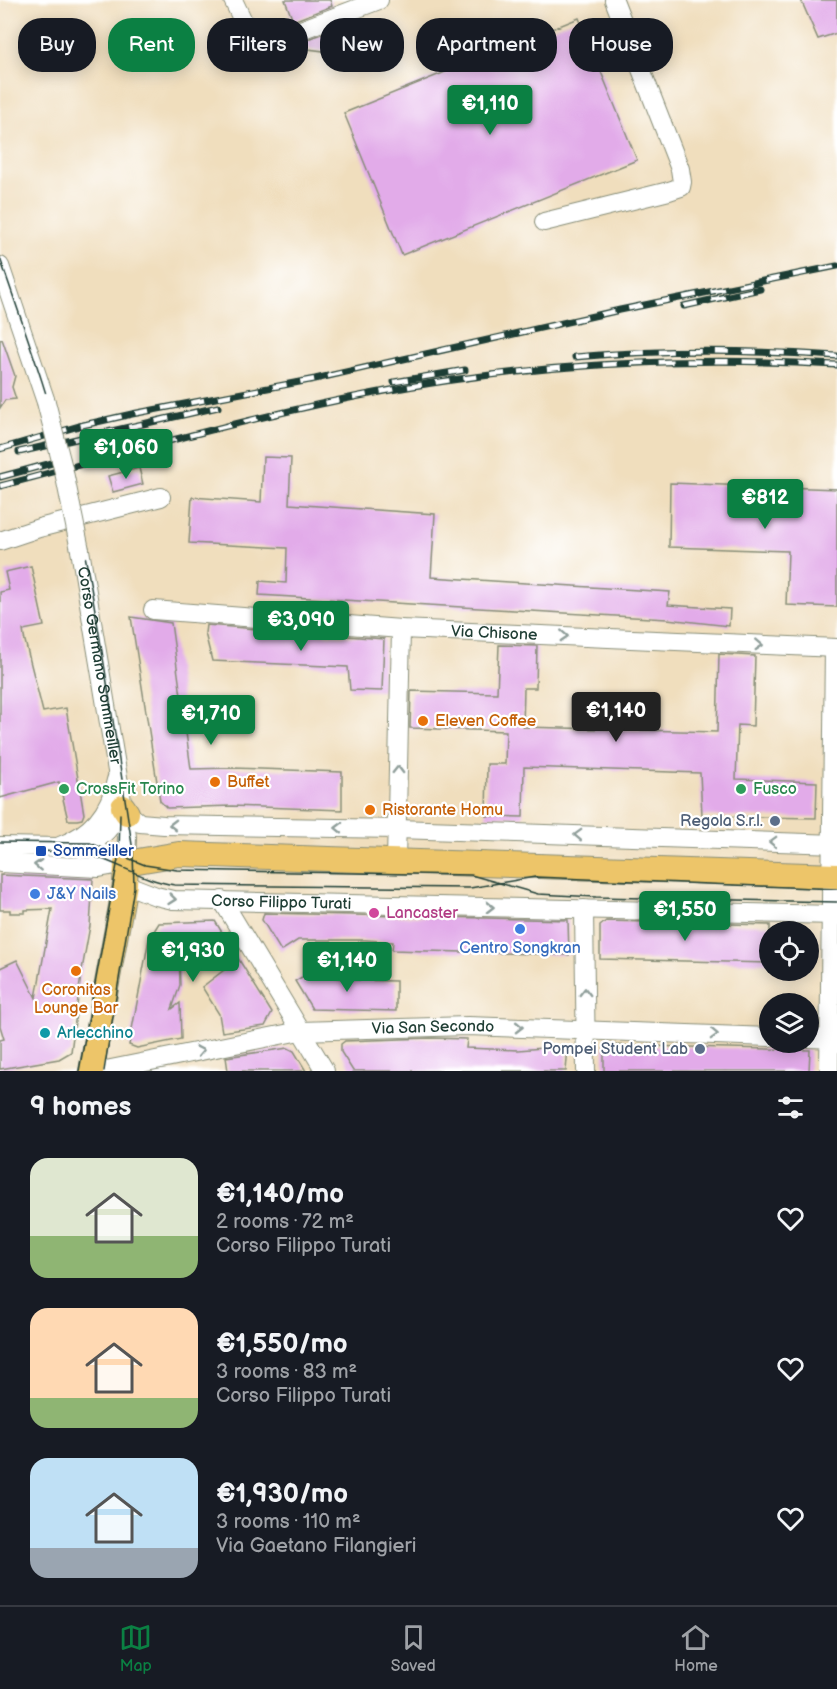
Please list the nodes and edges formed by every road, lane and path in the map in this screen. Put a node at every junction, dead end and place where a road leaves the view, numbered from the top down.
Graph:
1 (233, 0) edge
2 (380, 0) edge
3 (614, 0) edge
4 (338, 8) edge
5 (544, 222) dead end
6 (0, 266) edge
7 (161, 497) dead end
8 (0, 541) edge
9 (153, 610) dead end
10 (400, 629) junction
11 (835, 648) edge
12 (117, 775) junction
13 (124, 808) junction
14 (222, 826) junction
15 (397, 829) junction
16 (834, 844) edge
17 (0, 846) edge
18 (58, 847) junction
19 (82, 849) junction
20 (208, 855) junction
21 (396, 862) junction
22 (0, 864) edge
23 (123, 871) junction
24 (834, 876) edge
25 (222, 900) junction
26 (584, 909) junction
27 (833, 915) edge
28 (585, 1029) junction
29 (300, 1031) junction
30 (759, 1036) edge
31 (833, 1039) edge
32 (91, 1071) edge
33 (101, 1071) edge
34 (325, 1071) edge
35 (586, 1071) edge
36 (829, 1071) edge

1 - 4 street
2 - 4 street
3 - 5 street
6 - 12 street, Corso Germano Sommeiller, bridge
7 - 8 street
9 - 10 street, Via Chisone
10 -> 11 street, Via Chisone
15 -> 10 street
11 - 16 street
12 - 13 street, Corso Germano Sommeiller
12 - 18 street
14 -> 13 street
13 - 19 street
13 - 23 street, Corso Germano Sommeiller
15 -> 14 street
14 - 20 street
16 -> 15 street
15 - 21 street
16 - 24 street
17 - 18 street, Corso Filippo Turati
18 - 19 street, Corso Filippo Turati
19 - 23 street, Corso Filippo Turati
20 - 21 main road
20 - 23 main road
21 - 24 main road
23 -> 22 street
23 -> 25 street, Corso Filippo Turati
23 - 32 main road, Corso Germano Sommeiller
24 - 27 street
25 -> 26 street, Corso Filippo Turati
25 - 29 street
26 - 27 street, Corso Filippo Turati
28 -> 26 street
27 - 31 street
29 -> 28 street, Via San Secondo
28 -> 30 street, Via San Secondo
28 - 35 street
33 -> 29 street, Via San Secondo
29 - 34 street
31 - 36 street

